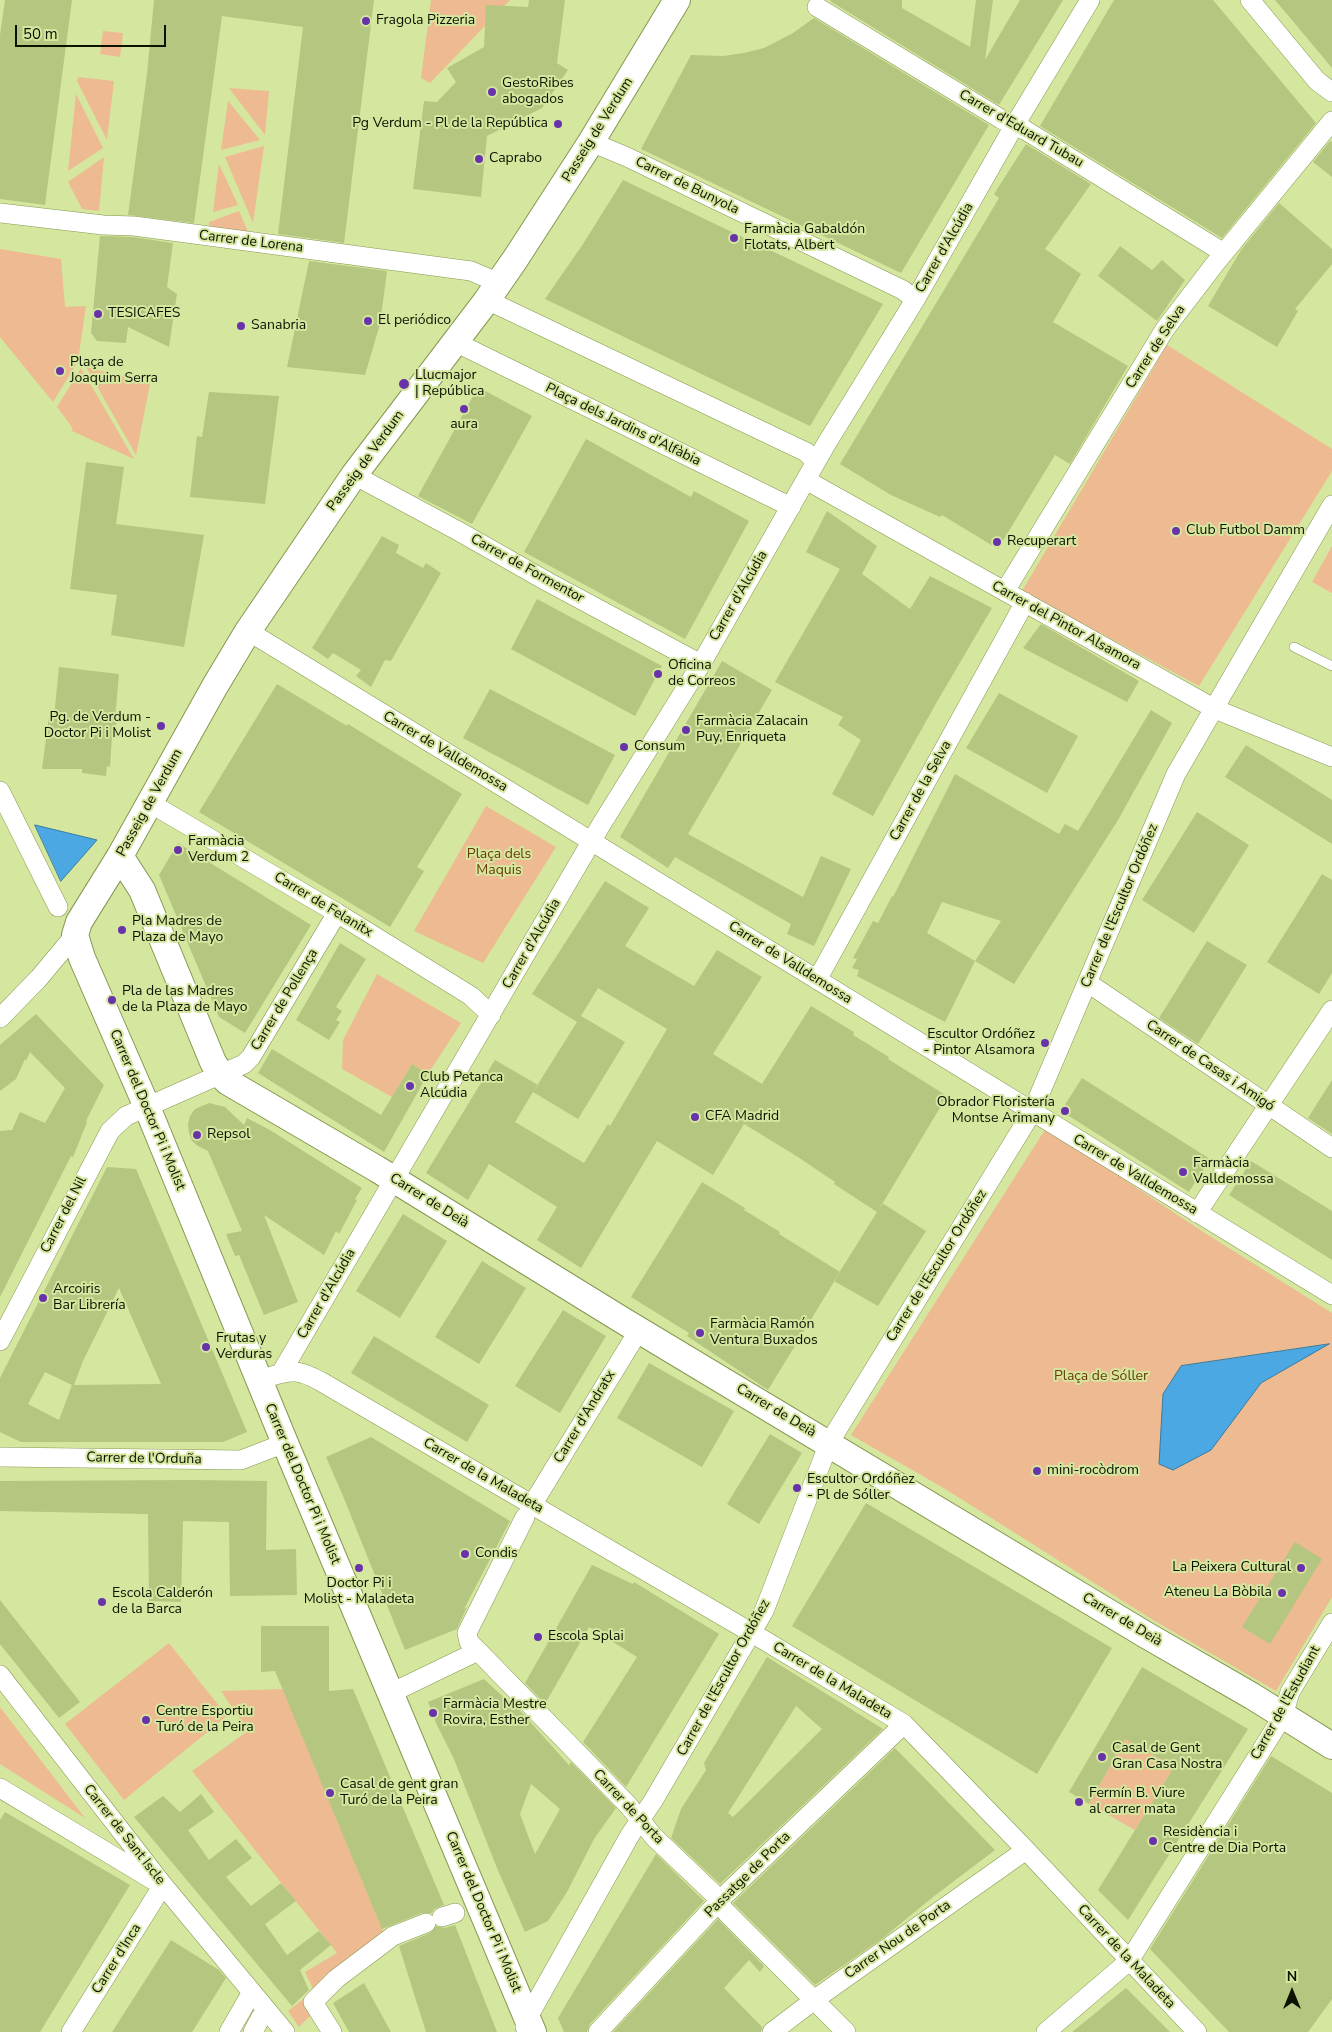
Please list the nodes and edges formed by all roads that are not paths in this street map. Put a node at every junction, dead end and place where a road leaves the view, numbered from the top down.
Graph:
1 (677, 0) edge
2 (1090, 0) edge
3 (1250, 0) edge
4 (817, 6) dead end
5 (1332, 92) edge
6 (1332, 121) edge
7 (1016, 126) junction
8 (591, 142) junction
9 (0, 213) edge
10 (1224, 253) junction
11 (493, 292) junction
12 (915, 300) junction
13 (455, 342) junction
14 (816, 462) junction
15 (354, 475) junction
16 (806, 480) junction
17 (1332, 505) edge
18 (791, 507) junction
19 (1005, 592) junction
20 (1024, 602) junction
21 (248, 631) junction
22 (1294, 647) dead end
23 (701, 664) junction
24 (1332, 666) edge
25 (1215, 709) junction
26 (1332, 757) edge
27 (0, 791) edge
28 (150, 803) junction
29 (593, 842) junction
30 (120, 856) junction
31 (58, 907) dead end
32 (337, 913) junction
33 (75, 935) junction
34 (817, 980) junction
35 (1088, 983) junction
36 (1332, 1010) edge
37 (491, 1015) junction
38 (0, 1018) edge
39 (220, 1075) junction
40 (1268, 1106) junction
41 (147, 1107) junction
42 (1032, 1112) junction
43 (1332, 1148) edge
44 (394, 1179) junction
45 (1197, 1212) junction
46 (1332, 1296) edge
47 (638, 1330) junction
48 (0, 1340) edge
49 (270, 1376) junction
50 (285, 1443) junction
51 (829, 1443) junction
52 (0, 1457) edge
53 (529, 1511) junction
54 (1332, 1623) edge
55 (752, 1633) junction
56 (478, 1652) junction
57 (0, 1675) edge
58 (391, 1693) junction
59 (1282, 1716) junction
60 (904, 1724) junction
61 (1332, 1746) edge
62 (1, 1792) edge
63 (641, 1821) junction
64 (1026, 1850) junction
65 (163, 1886) junction
66 (718, 1903) junction
67 (441, 1918) dead end
68 (1129, 1961) junction
69 (252, 1992) junction
70 (814, 2001) junction
71 (288, 2027) edge
72 (528, 2028) edge
73 (71, 2032) edge
74 (229, 2032) edge
75 (332, 2032) edge
76 (598, 2032) edge
77 (772, 2032) edge
78 (846, 2032) edge
79 (1046, 2032) edge
80 (1197, 2032) edge

1 - 8 main road, Passeig de Verdum
2 - 7 street, Carrer d'Alcúdia
3 - 5 street
4 - 7 street, Carrer d'Eduard Tubau
6 - 10 street, Carrer de Selva
7 - 10 street, Carrer d'Eduard Tubau
7 - 12 street, Carrer d'Alcúdia
8 - 11 main road, Passeig de Verdum
8 - 12 street, Carrer de Bunyola
9 - 11 street, Carrer de Lorena
10 - 19 street, Carrer de Selva
11 - 13 main road, Passeig de Verdum
11 - 14 street
12 - 14 street, Carrer d'Alcúdia
13 - 15 main road, Passeig de Verdum
13 - 18 street, Plaça dels Jardins d'Alfàbia
14 - 16 street, Carrer d'Alcúdia
15 - 21 main road, Passeig de Verdum
15 - 23 street, Carrer de Formentor
16 - 18 street, Carrer d'Alcúdia
16 - 19 street, Carrer del Pintor Alsamora
17 - 25 street, Carrer de l'Escultor Ordóñez
18 - 23 street, Carrer d'Alcúdia
19 - 20 street, Carrer del Pintor Alsamora
20 - 25 street, Carrer del Pintor Alsamora
20 - 34 street, Carrer de la Selva
21 - 28 main road, Passeig de Verdum
21 - 29 street, Carrer de Valldemossa
22 - 24 lane
23 - 29 street, Carrer d'Alcúdia
25 - 26 street, Carrer del Pintor Alsamora
25 - 35 street, Carrer de l'Escultor Ordóñez
27 - 31 street
28 - 30 main road, Passeig de Verdum
28 - 32 street, Carrer de Felanitx
29 - 34 street, Carrer de Valldemossa
29 - 37 street, Carrer d'Alcúdia
30 - 33 main road, Passeig de Verdum
30 - 39 main road
32 - 37 street, Carrer de Felanitx
32 - 39 street, Carrer de Pollença
33 - 38 street
33 - 41 main road, Carrer del Doctor Pi i Molist
34 - 42 street, Carrer de Valldemossa
35 - 40 street, Carrer de Casas i Amigó
35 - 42 street, Carrer de l'Escultor Ordóñez
36 - 40 street
37 - 44 street, Carrer d'Alcúdia
39 - 41 street
39 - 44 main road, Carrer de Deià
40 - 43 street, Carrer de Casas i Amigó
40 - 45 street
41 - 48 street, Carrer del Nil
41 - 49 main road, Carrer del Doctor Pi i Molist
42 - 45 street, Carrer de Valldemossa
42 - 51 street, Carrer de l'Escultor Ordóñez
44 - 47 main road, Carrer de Deià
44 - 49 street, Carrer d'Alcúdia
45 - 46 street, Carrer de Valldemossa
47 - 51 main road, Carrer de Deià
47 - 53 street, Carrer d'Andratx
49 - 50 main road, Carrer del Doctor Pi i Molist
49 - 53 street, Carrer de la Maladeta
50 - 52 street, Carrer de l'Orduña
50 - 58 main road, Carrer del Doctor Pi i Molist
51 - 55 street, Carrer de l'Escultor Ordóñez
51 - 59 main road, Carrer de Deià
53 - 55 street, Carrer de la Maladeta
53 - 56 street, Carrer d'Andratx
54 - 59 street, Carrer de l'Estudiant
55 - 60 street, Carrer de la Maladeta
55 - 63 street, Carrer de l'Escultor Ordóñez
56 - 58 street
56 - 63 street, Carrer de Porta
57 - 65 street, Carrer de Sant Iscle
58 - 72 main road, Carrer del Doctor Pi i Molist
59 - 61 main road, Carrer de Deià
59 - 68 street, Carrer de l'Estudiant
60 - 64 street, Carrer de la Maladeta
60 - 66 street, Passatge de Porta
62 - 65 street
63 - 66 street, Carrer de Porta
63 - 72 street, Carrer de l'Escultor Ordóñez
64 - 68 street, Carrer de la Maladeta
64 - 70 street, Carrer Nou de Porta
65 - 69 street, Carrer de Sant Iscle
65 - 73 street, Carrer d'Inca
66 - 70 street, Carrer de Porta
66 - 76 street, Passatge de Porta
67 - 75 street
68 - 79 street, Carrer de l'Estudiant
68 - 80 street, Carrer de la Maladeta
69 - 71 street, Carrer de Sant Iscle
69 - 74 street
70 - 77 street, Carrer Nou de Porta
70 - 78 street, Carrer de Porta

